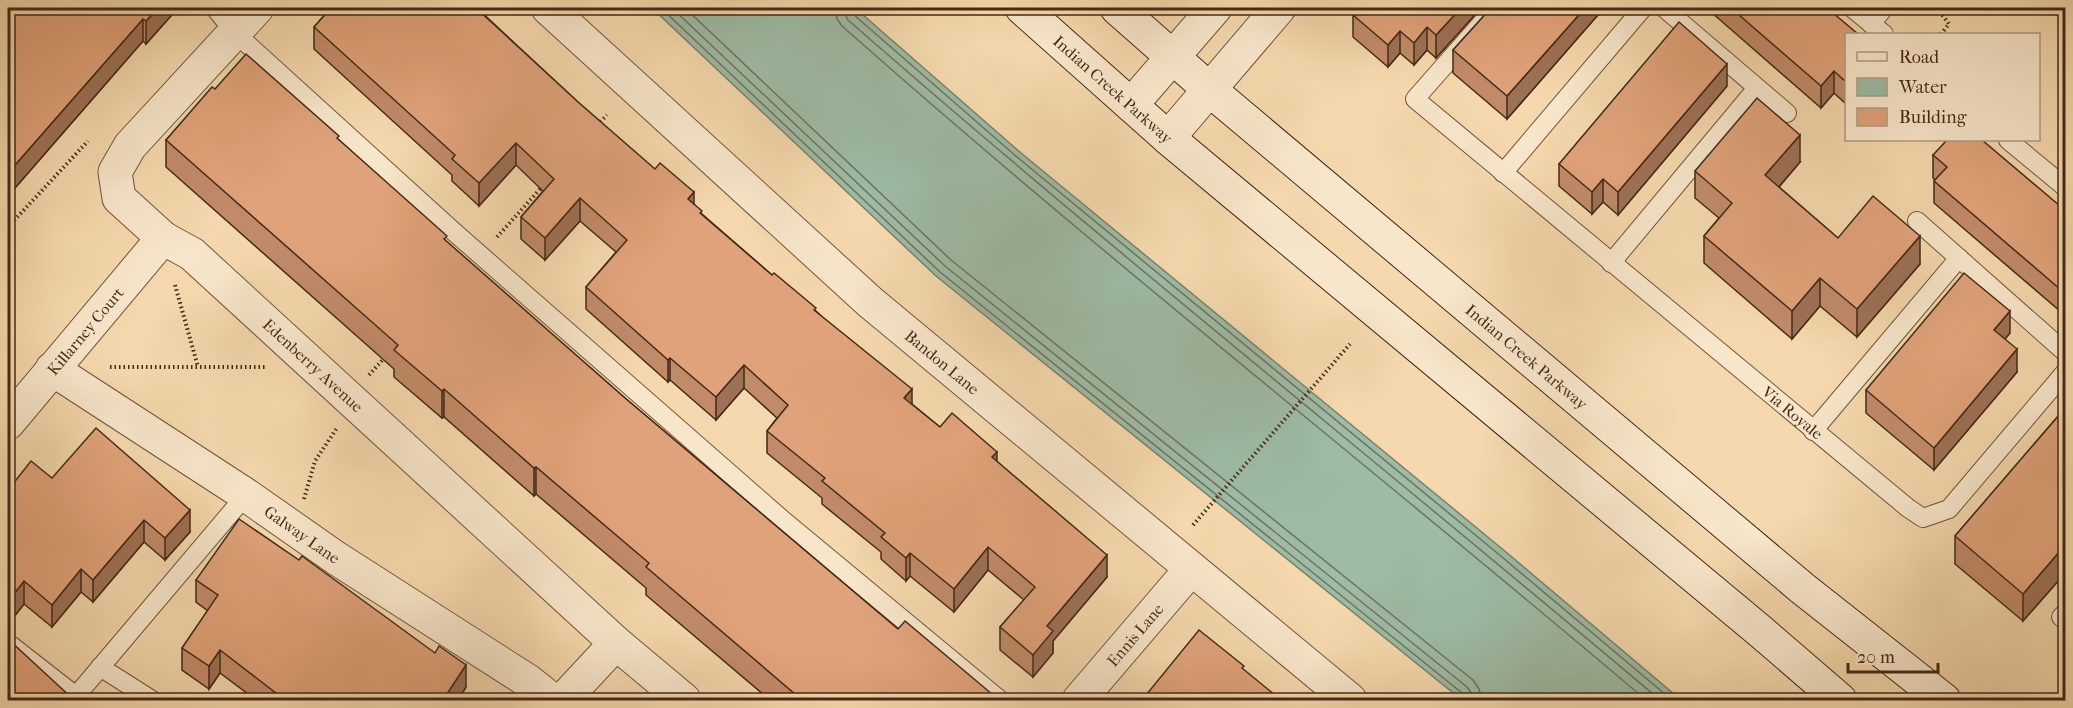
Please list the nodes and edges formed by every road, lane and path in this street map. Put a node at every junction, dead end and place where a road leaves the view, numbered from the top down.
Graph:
1 (257, 8) edge
2 (548, 8) edge
3 (1022, 8) edge
4 (1117, 8) edge
5 (1215, 8) edge
6 (1279, 8) edge
7 (1495, 8) edge
8 (1643, 8) edge
9 (1664, 8) edge
10 (1852, 8) edge
11 (1884, 8) edge
12 (1937, 8) edge
13 (224, 20) edge
14 (1877, 29) edge
15 (1942, 33) edge
16 (1173, 58) junction
17 (1757, 88) junction
18 (1210, 90) junction
19 (1131, 105) junction
20 (1787, 113) dead end
21 (607, 115) dead end
22 (591, 133) edge
23 (1168, 138) junction
24 (88, 141) dead end
25 (2009, 141) edge
26 (1503, 173) junction
27 (543, 186) edge
28 (2066, 188) edge
29 (1917, 221) dead end
30 (8, 227) edge
31 (163, 238) junction
32 (494, 240) dead end
33 (1959, 258) junction
34 (1611, 263) junction
35 (176, 285) dead end
36 (1350, 345) dead end
37 (2066, 353) edge
38 (387, 356) edge
39 (105, 367) dead end
40 (198, 367) junction
41 (274, 367) dead end
42 (52, 369) junction
43 (2066, 371) edge
44 (363, 382) dead end
45 (8, 423) edge
46 (338, 425) dead end
47 (1814, 431) junction
48 (246, 495) junction
49 (300, 508) dead end
50 (1193, 525) dead end
51 (1191, 569) junction
52 (2066, 612) edge
53 (2066, 621) edge
54 (8, 643) edge
55 (616, 643) junction
56 (100, 667) junction
57 (79, 698) edge
58 (152, 700) edge
59 (552, 700) edge
60 (563, 700) edge
61 (684, 700) edge
62 (1000, 700) edge
63 (1079, 700) edge
64 (1350, 700) edge
65 (1840, 700) edge
66 (1944, 700) edge

1 - 13 street, Edenberry Avenue
2 - 51 street, Bandon Lane
3 - 19 street, Indian Creek Parkway
4 - 16 street, Indian Creek Parkway
5 - 16 street
6 - 18 street
7 - 26 lane, Via Royale
8 - 26 lane
9 - 17 lane
10 - 14 lane
11 - 14 lane
12 - 15 path
13 - 31 street, Edenberry Avenue
13 - 62 lane
16 - 18 street, Indian Creek Parkway
16 - 19 street
17 - 20 lane
17 - 34 lane
18 - 23 street
18 - 66 street, Indian Creek Parkway
19 - 23 street, Indian Creek Parkway
21 - 22 path
23 - 65 street, Indian Creek Parkway
24 - 30 path
25 - 28 lane
26 - 34 lane, Via Royale
27 - 32 path
29 - 33 lane
31 - 42 street, Killarney Court
31 - 55 street, Edenberry Avenue
33 - 37 lane
33 - 47 lane
34 - 47 lane, Via Royale
35 - 40 path
36 - 50 path
38 - 44 path
39 - 40 path
40 - 41 path
42 - 45 street, Killarney Court
42 - 48 street, Galway Lane
43 - 47 lane, Via Royale
46 - 49 path
48 - 56 lane
48 - 59 street, Galway Lane
51 - 63 street, Ennis Lane
51 - 64 street, Bandon Lane
52 - 53 lane
54 - 57 lane
55 - 60 street
55 - 61 street, Edenberry Avenue
56 - 57 lane
56 - 58 lane

